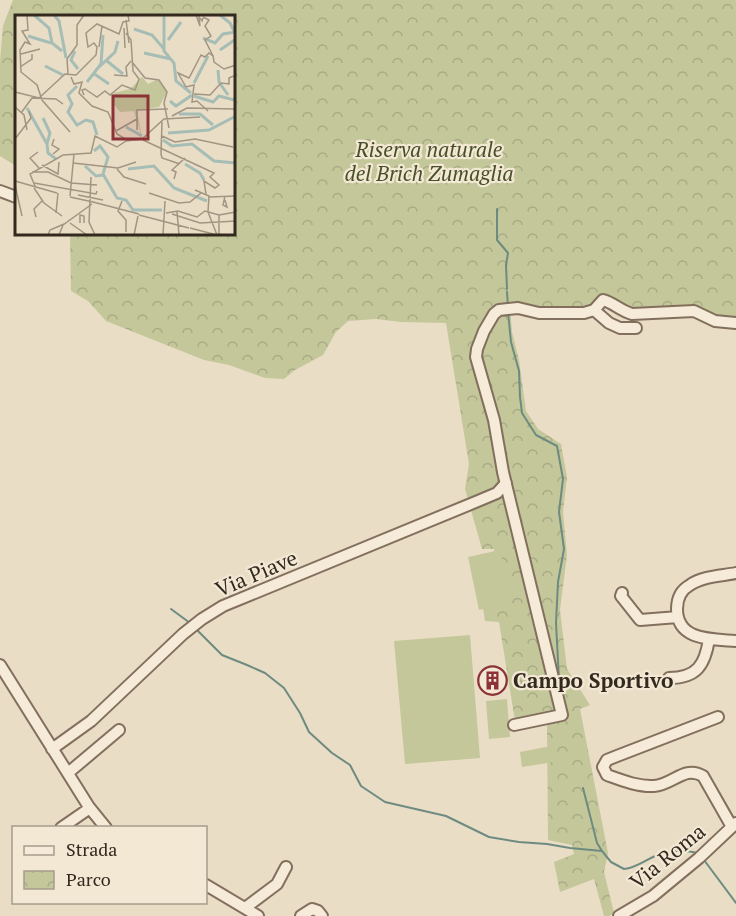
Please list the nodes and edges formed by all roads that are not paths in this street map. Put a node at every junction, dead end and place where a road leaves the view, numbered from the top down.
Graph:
1 (0, 191) edge
2 (15, 197) edge
3 (589, 311) junction
4 (736, 323) edge
5 (636, 328) dead end
6 (506, 483) junction
7 (736, 573) edge
8 (622, 592) dead end
9 (678, 617) junction
10 (709, 639) junction
11 (736, 641) edge
12 (0, 666) edge
13 (669, 678) dead end
14 (718, 717) dead end
15 (514, 725) dead end
16 (119, 730) dead end
17 (52, 749) junction
18 (68, 773) junction
19 (90, 808) junction
20 (734, 825) edge
21 (64, 826) edge
22 (104, 826) edge
23 (286, 867) dead end
24 (207, 886) edge
25 (245, 908) junction
26 (258, 916) edge
27 (301, 916) edge
28 (322, 916) edge
29 (619, 916) edge

1 - 2 street
3 - 4 street
3 - 5 street
3 - 6 street
6 - 15 street
6 - 17 street, Via Piave
7 - 9 street
8 - 9 street
9 - 10 street
10 - 11 street
10 - 13 street
12 - 17 street
14 - 20 street
16 - 18 street
17 - 18 street
18 - 19 street
19 - 21 street
19 - 22 street
20 - 29 street, Via Roma
23 - 25 street
24 - 25 street
25 - 26 street
27 - 28 street

